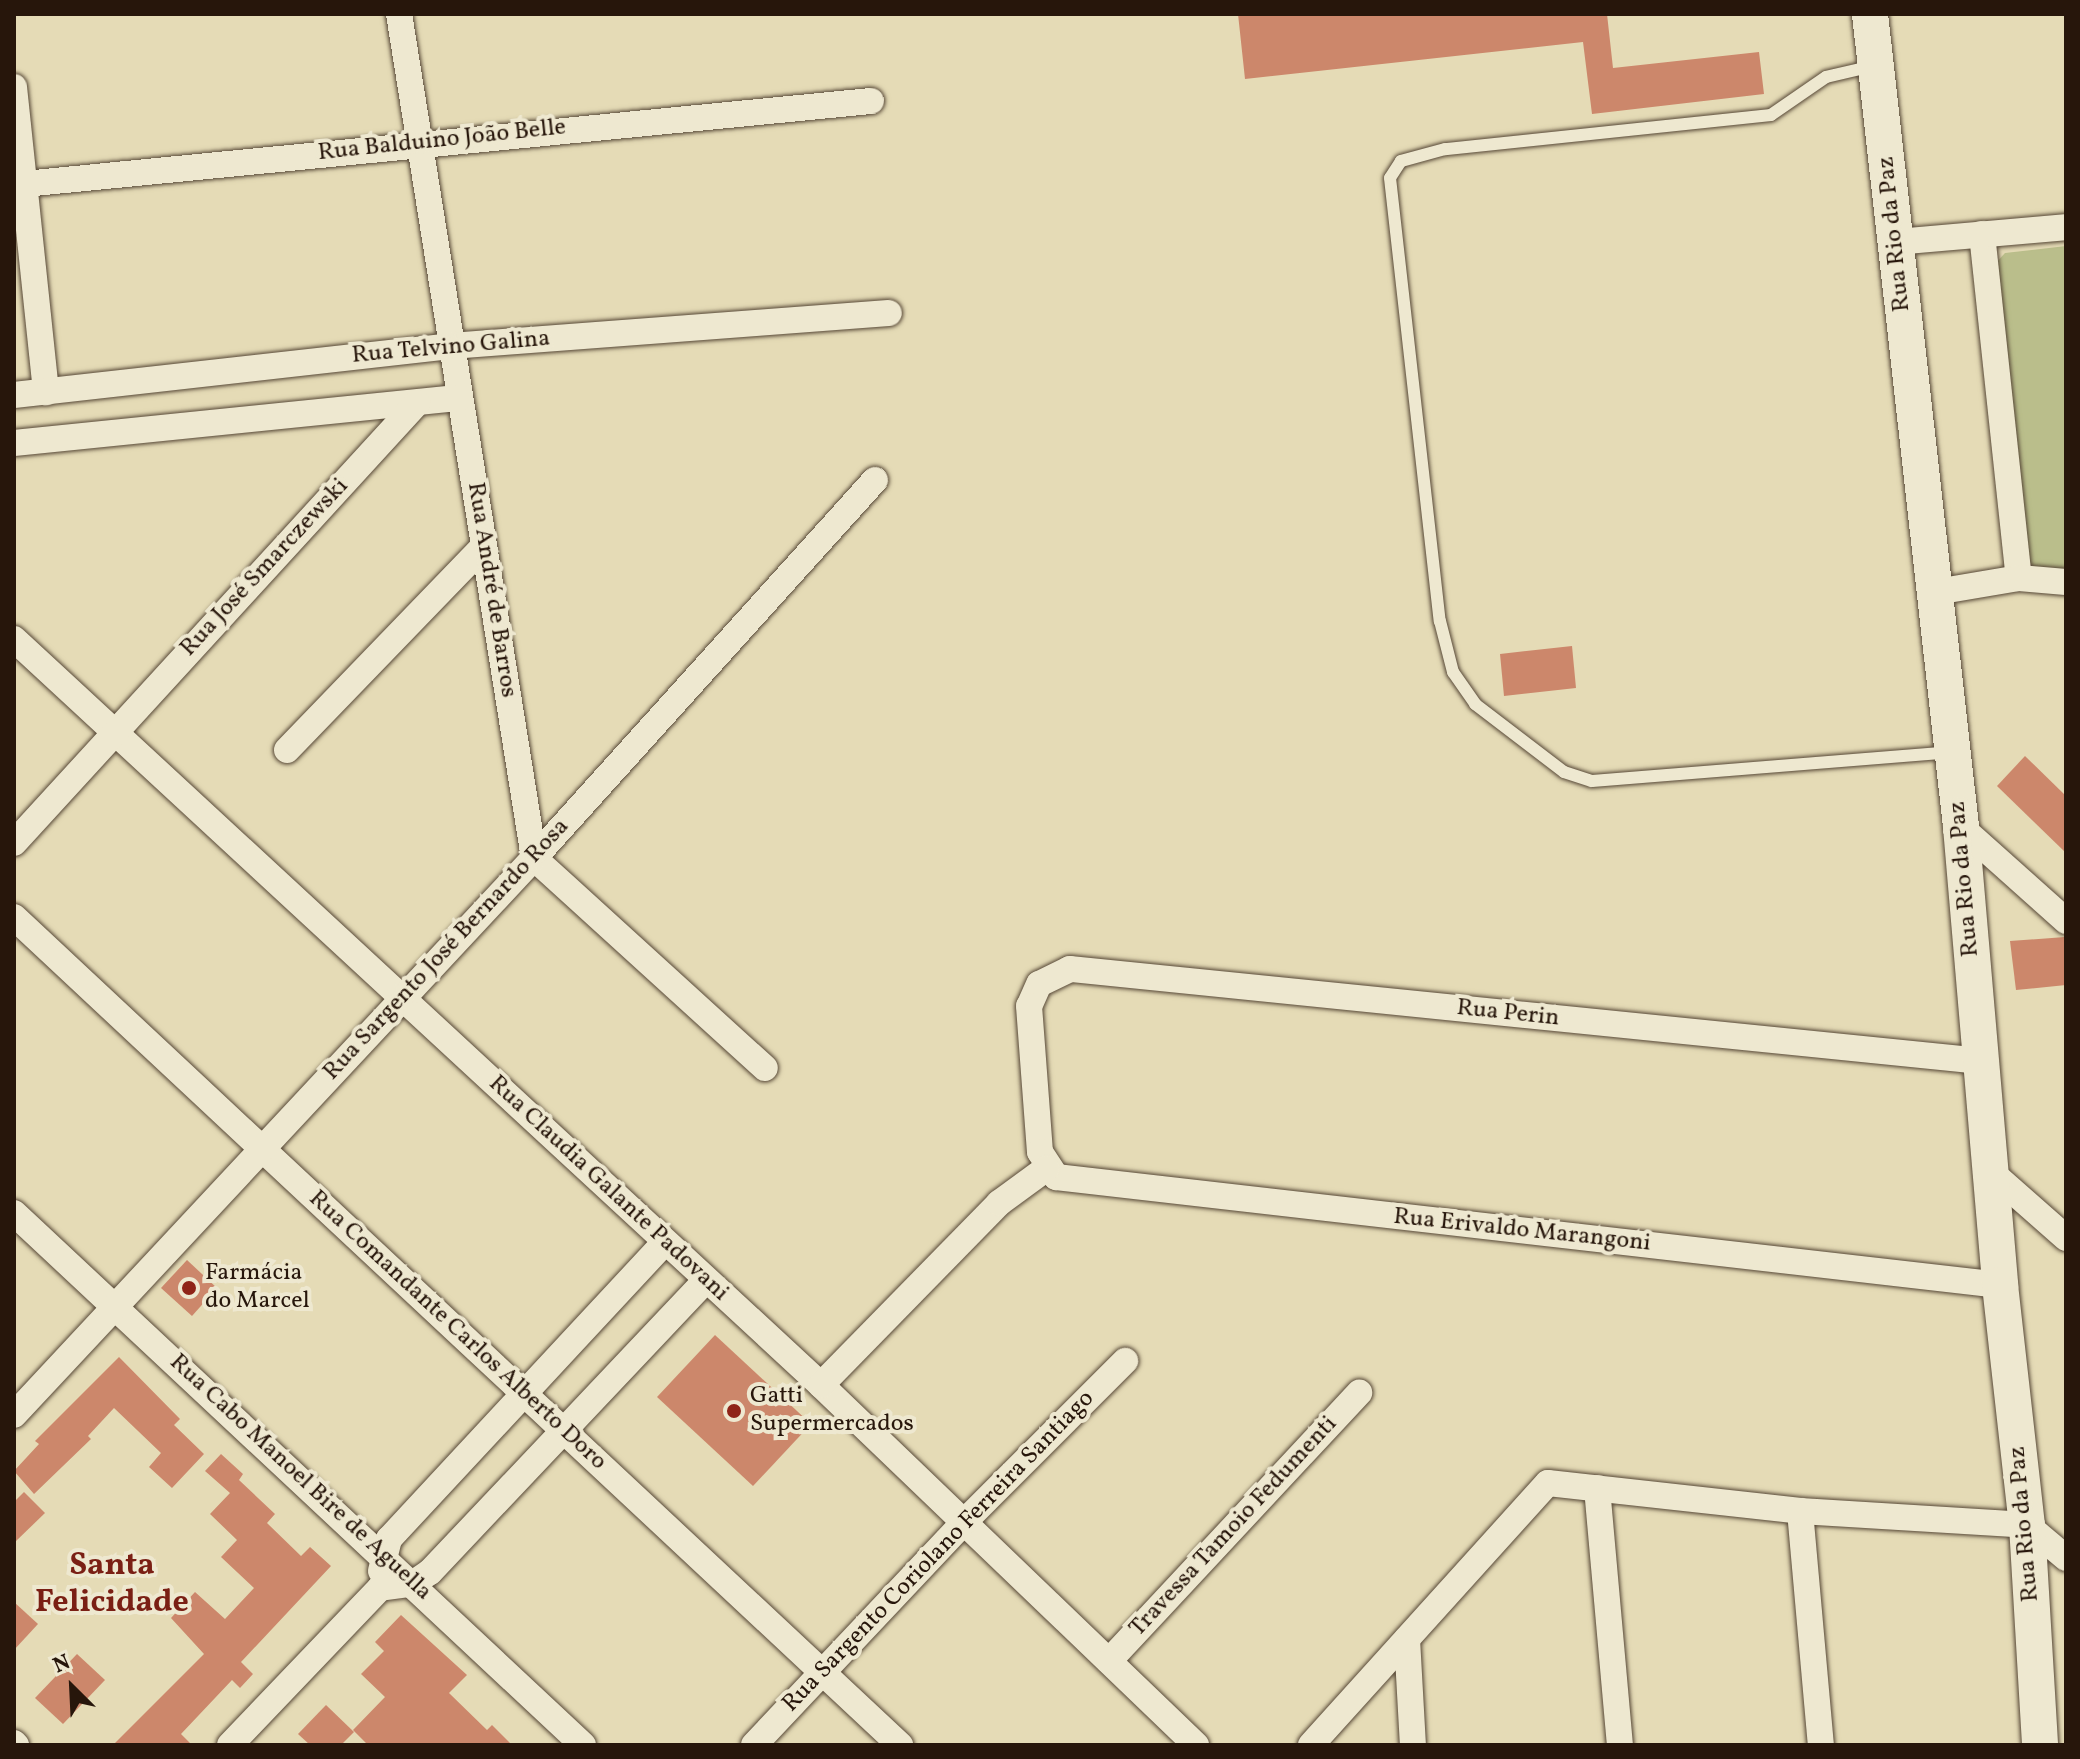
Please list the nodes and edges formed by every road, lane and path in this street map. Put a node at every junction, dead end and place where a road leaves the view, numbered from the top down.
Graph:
1 (399, 14) edge
2 (1870, 14) edge
3 (1876, 66) junction
4 (14, 87) edge
5 (871, 101) dead end
6 (419, 142) junction
7 (19, 184) edge
8 (2066, 227) edge
9 (1982, 234) junction
10 (1896, 242) junction
11 (889, 313) dead end
12 (450, 346) junction
13 (46, 392) junction
14 (14, 395) edge
15 (460, 398) junction
16 (417, 403) junction
17 (14, 443) edge
18 (875, 480) dead end
19 (483, 547) junction
20 (2019, 578) junction
21 (2066, 582) edge
22 (1936, 592) junction
23 (14, 639) edge
24 (114, 733) junction
25 (287, 750) dead end
26 (1953, 752) junction
27 (1961, 827) junction
28 (14, 843) edge
29 (534, 858) junction
30 (14, 917) edge
31 (2066, 921) edge
32 (404, 998) junction
33 (1981, 1061) junction
34 (765, 1068) dead end
35 (263, 1148) junction
36 (1047, 1168) junction
37 (1990, 1171) junction
38 (14, 1213) edge
39 (2066, 1238) edge
40 (663, 1244) junction
41 (706, 1280) junction
42 (2000, 1285) junction
43 (115, 1307) junction
44 (1125, 1361) dead end
45 (821, 1385) junction
46 (1359, 1393) dead end
47 (525, 1394) junction
48 (14, 1415) edge
49 (563, 1430) junction
50 (1597, 1488) junction
51 (1800, 1511) junction
52 (964, 1522) junction
53 (2027, 1525) junction
54 (382, 1554) junction
55 (2066, 1558) edge
56 (414, 1583) junction
57 (380, 1588) junction
58 (1407, 1639) junction
59 (1109, 1661) junction
60 (822, 1672) junction
61 (230, 1745) edge
62 (583, 1745) edge
63 (754, 1745) edge
64 (900, 1745) edge
65 (1196, 1745) edge
66 (1311, 1745) edge
67 (1413, 1745) edge
68 (1620, 1745) edge
69 (1821, 1745) edge
70 (2040, 1745) edge

1 - 6 street, Rua André de Barros
2 - 3 main road, Rua Rio da Paz
3 - 10 main road, Rua Rio da Paz
3 - 26 lane
4 - 7 street
5 - 6 street, Rua Balduino João Belle
6 - 7 street, Rua Balduino João Belle
6 - 12 street, Rua André de Barros
7 - 13 street
8 - 9 street
9 - 10 street
9 - 20 street
10 - 22 main road, Rua Rio da Paz
11 - 12 street, Rua Telvino Galina
12 - 13 street, Rua Telvino Galina
12 - 15 street, Rua André de Barros
13 - 14 street, Rua Telvino Galina
15 - 16 street
15 - 19 street, Rua André de Barros
16 - 17 street
16 - 24 street, Rua José Smarczewski
18 - 29 street, Rua Sargento José Bernardo Rosa
19 - 25 street
19 - 29 street, Rua André de Barros
20 - 21 street
20 - 22 street
22 - 26 main road, Rua Rio da Paz
23 - 24 street, Rua Claudia Galante Padovani
24 - 28 street, Rua José Smarczewski
24 - 32 street, Rua Claudia Galante Padovani
26 - 27 main road, Rua Rio da Paz
27 - 31 street
27 - 33 main road, Rua Rio da Paz
29 - 32 street, Rua Sargento José Bernardo Rosa
29 - 34 street
30 - 35 street, Rua Comandante Carlos Alberto Doro
32 - 35 street, Rua Sargento José Bernardo Rosa
32 - 40 street, Rua Claudia Galante Padovani
33 - 36 street, Rua Perin
33 - 37 main road, Rua Rio da Paz
35 - 43 street, Rua Sargento José Bernardo Rosa
35 - 47 street, Rua Comandante Carlos Alberto Doro
36 - 42 street, Rua Erivaldo Marangoni
36 - 45 street
37 - 39 street
37 - 42 main road, Rua Rio da Paz
38 - 43 street, Rua Cabo Manoel Bire de Aguella
40 - 41 street, Rua Claudia Galante Padovani
40 - 47 street
41 - 45 street, Rua Claudia Galante Padovani
41 - 49 street
42 - 53 main road, Rua Rio da Paz
43 - 48 street, Rua Sargento José Bernardo Rosa
43 - 54 street, Rua Cabo Manoel Bire de Aguella
44 - 52 street, Rua Sargento Coriolano Ferreira Santiago
45 - 52 street, Rua Claudia Galante Padovani
46 - 59 street, Travessa Tamoio Fedumenti
47 - 49 street, Rua Comandante Carlos Alberto Doro
47 - 54 street
49 - 56 street
49 - 60 street, Rua Comandante Carlos Alberto Doro
50 - 51 street
50 - 58 street
50 - 68 street
51 - 53 street
51 - 69 street
52 - 59 street, Rua Claudia Galante Padovani
52 - 60 street, Rua Sargento Coriolano Ferreira Santiago
53 - 55 street
53 - 70 main road, Rua Rio da Paz
54 - 56 street, Rua Cabo Manoel Bire de Aguella
54 - 57 street
56 - 57 street
56 - 62 street, Rua Cabo Manoel Bire de Aguella
57 - 61 street
58 - 66 street
58 - 67 street
59 - 65 street, Rua Claudia Galante Padovani
60 - 63 street, Rua Sargento Coriolano Ferreira Santiago
60 - 64 street, Rua Comandante Carlos Alberto Doro

